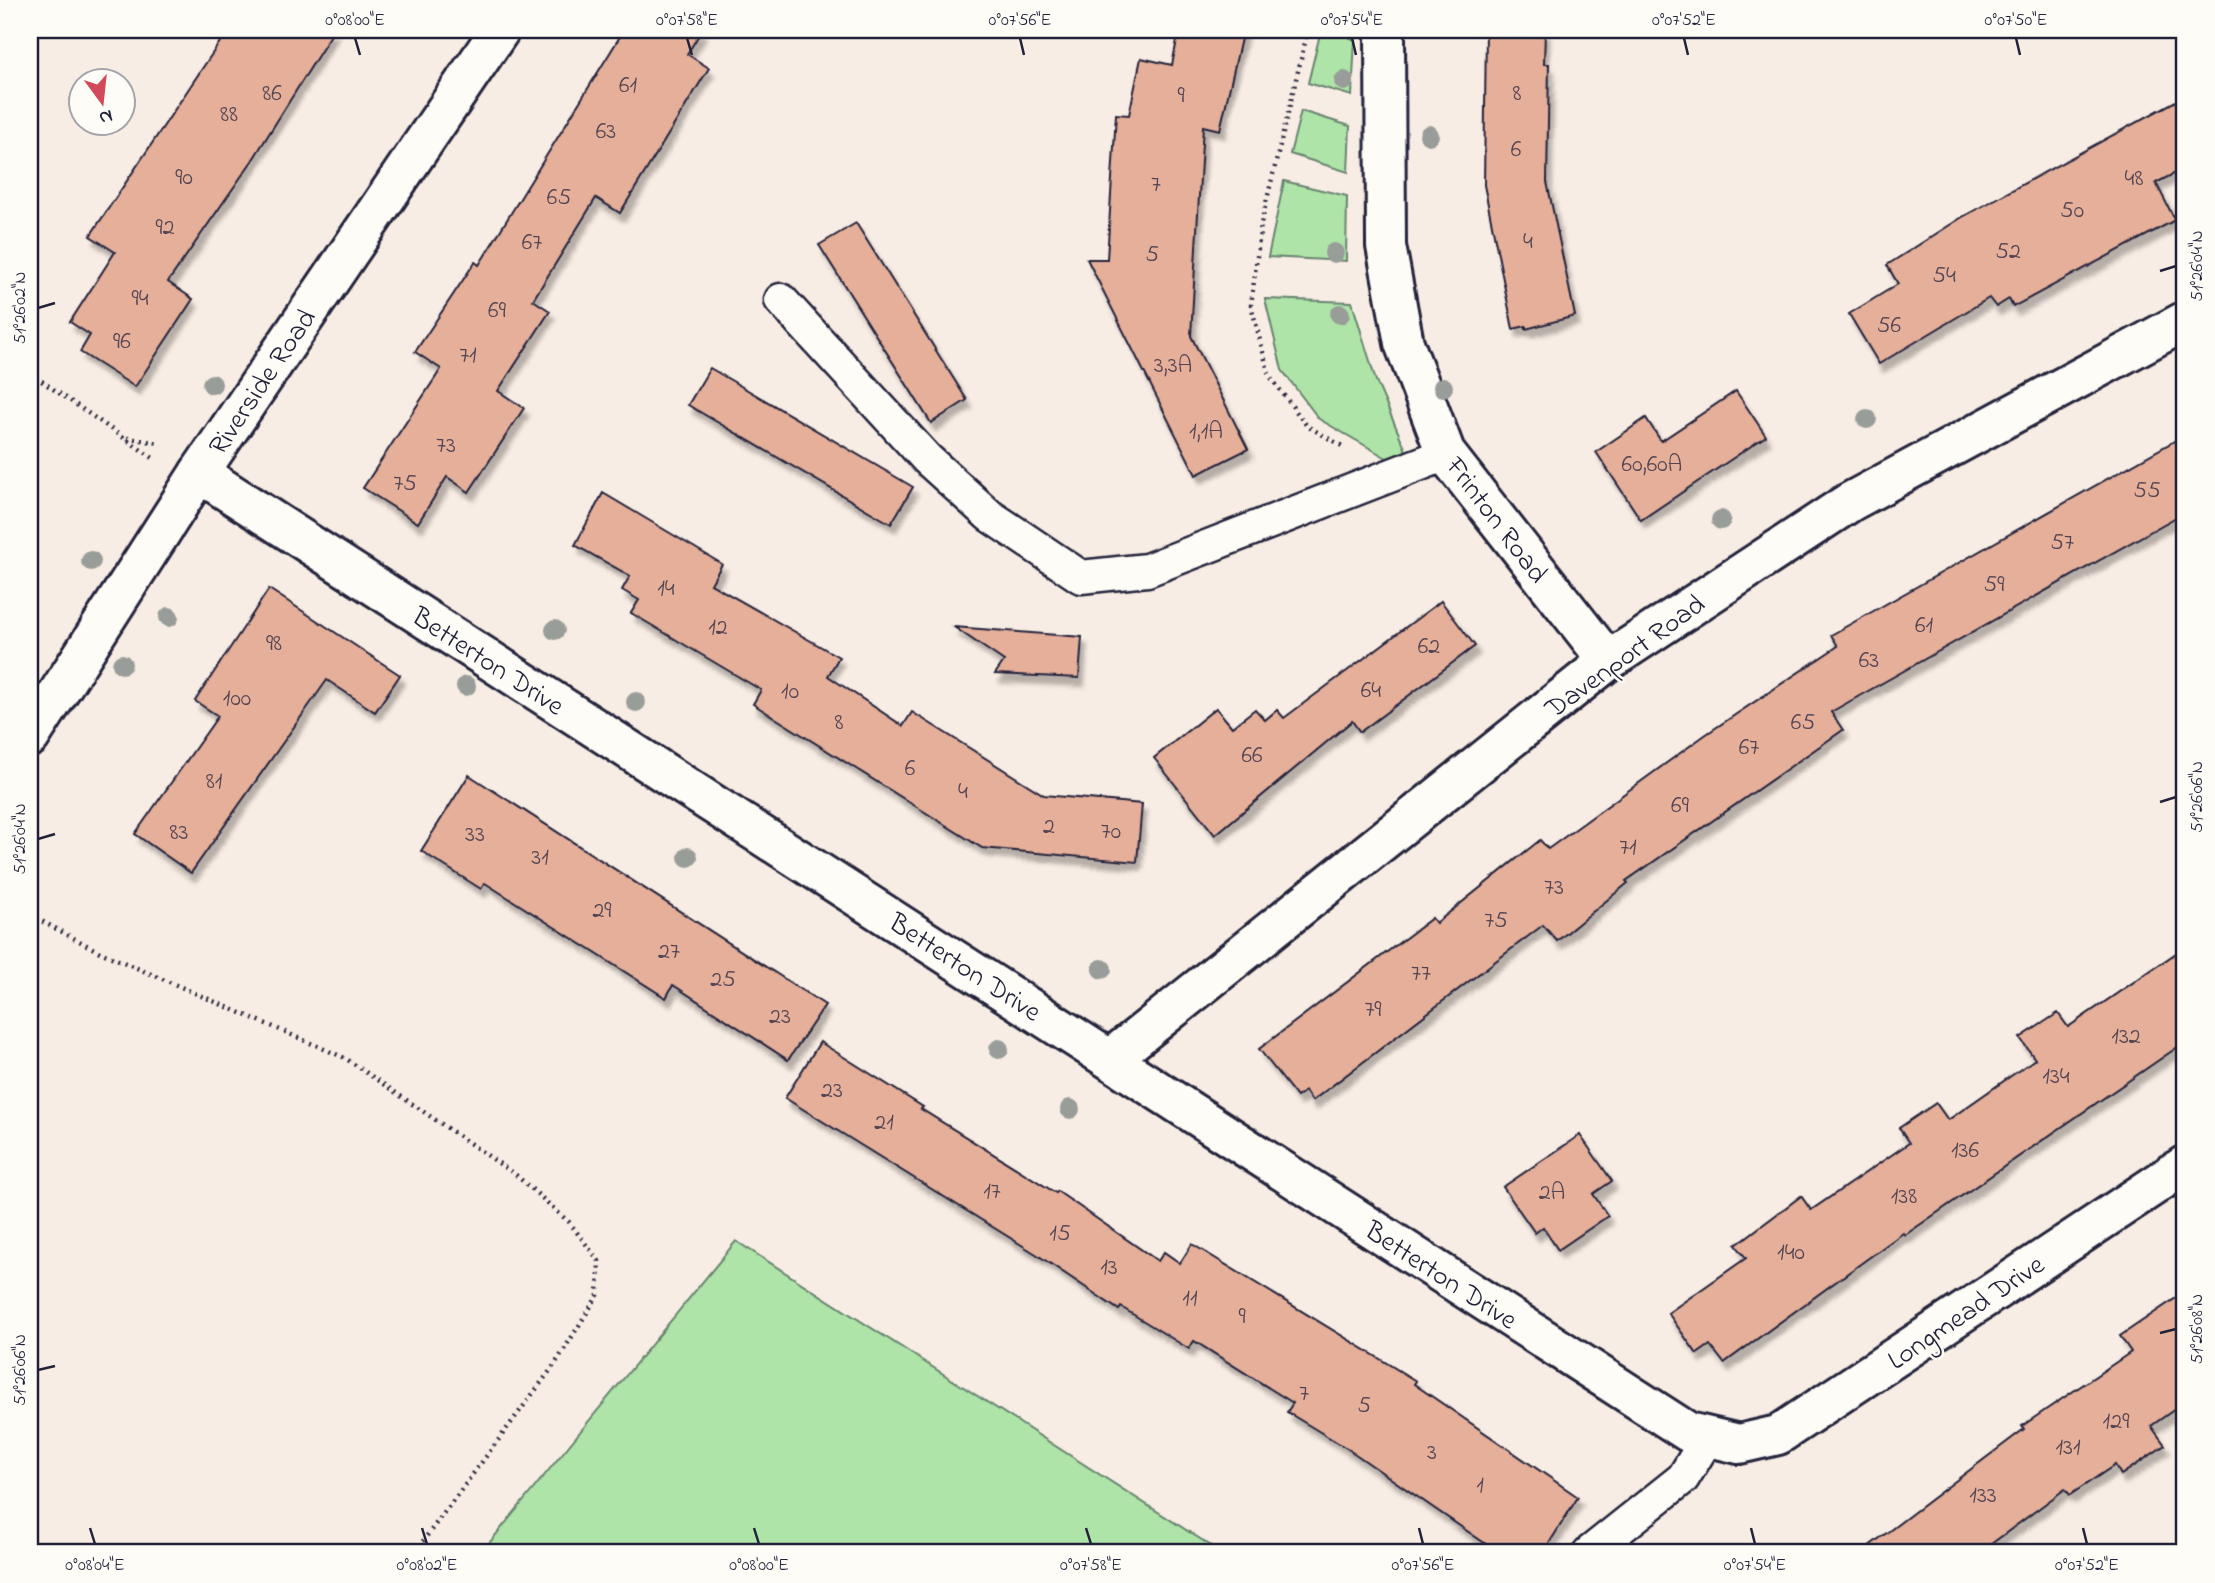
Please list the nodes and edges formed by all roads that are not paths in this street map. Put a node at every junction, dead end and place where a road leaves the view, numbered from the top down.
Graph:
1 (499, 30) edge
2 (1385, 30) edge
3 (781, 300) dead end
4 (2185, 321) edge
5 (1446, 454) junction
6 (195, 479) junction
7 (1608, 661) junction
8 (30, 737) edge
9 (1110, 1059) junction
10 (2185, 1165) edge
11 (1723, 1441) junction
12 (1589, 1553) edge

1 - 6 street, Riverside Road
2 - 5 street, Frinton Road
3 - 5 lane
4 - 7 street, Davenport Road
5 - 7 street, Frinton Road
6 - 8 street, Riverside Road
6 - 9 street, Betterton Drive
7 - 9 street, Davenport Road
9 - 11 street, Betterton Drive
10 - 11 street, Longmead Drive
11 - 12 lane

